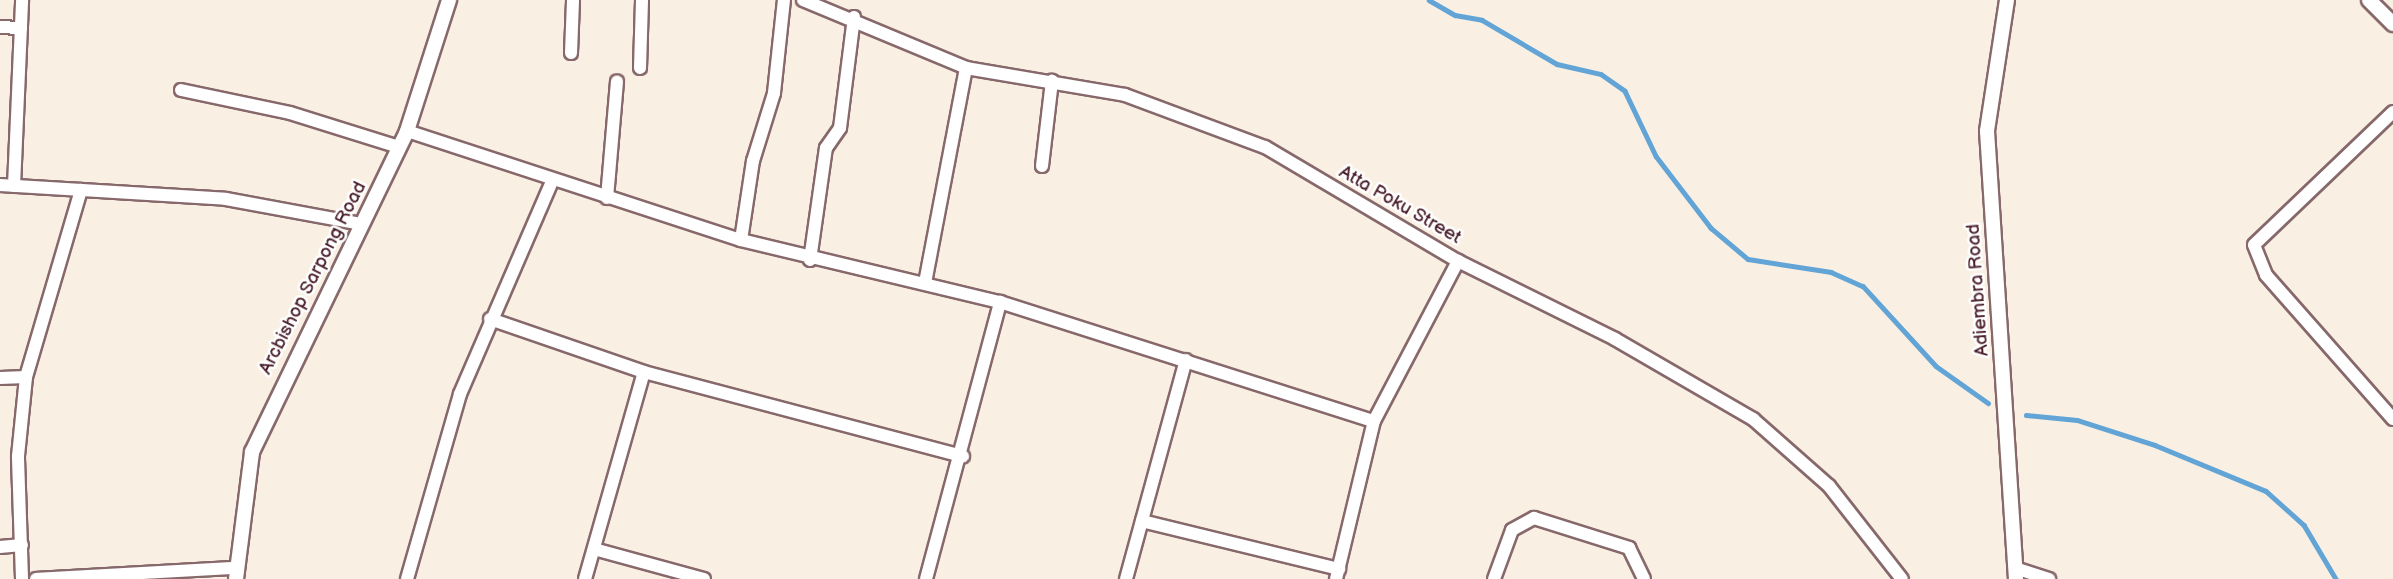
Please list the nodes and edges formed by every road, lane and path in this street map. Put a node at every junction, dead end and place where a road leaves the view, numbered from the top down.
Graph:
1 (22, 0) edge
2 (449, 0) edge
3 (573, 0) edge
4 (642, 0) edge
5 (784, 0) edge
6 (803, 0) edge
7 (2007, 0) edge
8 (2369, 0) edge
9 (854, 17) junction
10 (2393, 24) edge
11 (0, 27) edge
12 (21, 28) junction
13 (571, 53) dead end
14 (640, 68) dead end
15 (966, 68) junction
16 (617, 81) dead end
17 (1052, 81) junction
18 (181, 90) dead end
19 (2393, 112) edge
20 (407, 131) junction
21 (399, 147) junction
22 (1042, 166) dead end
23 (552, 181) junction
24 (0, 185) edge
25 (14, 186) junction
26 (81, 190) junction
27 (607, 198) junction
28 (361, 224) junction
29 (741, 240) junction
30 (810, 260) junction
31 (1458, 261) junction
32 (925, 283) junction
33 (1000, 302) junction
34 (490, 319) junction
35 (1186, 360) junction
36 (644, 372) junction
37 (26, 377) junction
38 (0, 378) edge
39 (2393, 419) edge
40 (1374, 421) junction
41 (964, 456) junction
42 (1142, 521) junction
43 (22, 545) junction
44 (0, 547) edge
45 (594, 549) junction
46 (235, 573) edge
47 (2016, 573) edge
48 (1337, 574) edge
49 (22, 579) edge
50 (36, 579) edge
51 (407, 579) edge
52 (585, 579) edge
53 (704, 579) edge
54 (926, 579) edge
55 (1125, 579) edge
56 (1494, 579) edge
57 (1644, 579) edge
58 (1902, 579) edge
59 (2049, 579) edge

1 - 12 street
2 - 20 street, Arcbishop Sarpong Road
3 - 13 street
4 - 14 street
5 - 29 street
6 - 9 street, Atta Poku Street
7 - 47 street, Adiembra Road
8 - 10 street
9 - 15 street, Atta Poku Street
9 - 30 street
11 - 12 street
12 - 25 street
15 - 17 street, Atta Poku Street
15 - 32 street
16 - 27 street
17 - 22 street
17 - 31 street, Atta Poku Street
18 - 21 street
19 - 39 street
20 - 21 street, Arcbishop Sarpong Road
20 - 23 street
21 - 28 street, Arcbishop Sarpong Road
23 - 27 street
23 - 34 street
24 - 25 street
25 - 26 street
26 - 28 street
26 - 37 street
27 - 29 street
28 - 46 street, Arcbishop Sarpong Road
29 - 30 street
30 - 32 street
31 - 40 street
31 - 58 street, Atta Poku Street
32 - 33 street
33 - 35 street
33 - 41 street
34 - 36 street
34 - 51 street
35 - 40 street
35 - 42 street
36 - 41 street
36 - 45 street
37 - 38 street
37 - 43 street
40 - 48 street
41 - 54 street
42 - 48 street
42 - 55 street
43 - 44 street
43 - 49 street
45 - 52 street
45 - 53 street
46 - 50 street
47 - 59 street
56 - 57 street

